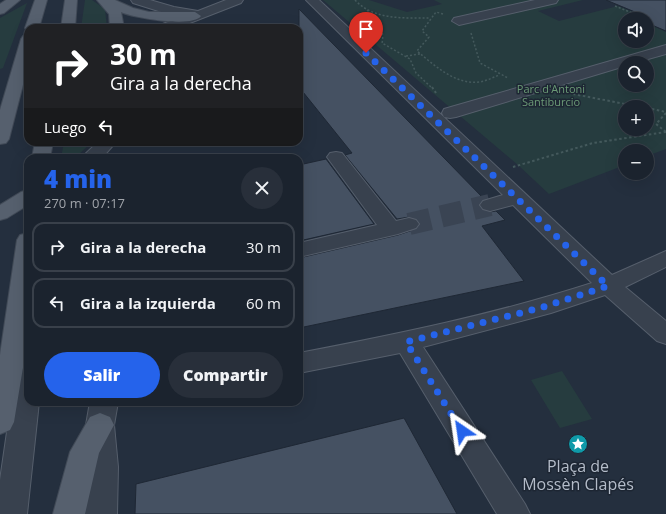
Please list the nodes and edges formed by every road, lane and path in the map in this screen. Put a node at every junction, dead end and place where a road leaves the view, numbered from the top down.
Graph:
1 (14, 0) edge
2 (41, 0) edge
3 (71, 0) edge
4 (104, 0) edge
5 (137, 0) edge
6 (237, 0) edge
7 (312, 0) edge
8 (355, 0) edge
9 (552, 0) edge
10 (616, 6) dead end
11 (0, 10) edge
12 (367, 10) junction
13 (630, 12) edge
14 (198, 15) junction
15 (430, 18) junction
16 (459, 21) junction
17 (33, 24) edge
18 (68, 24) edge
19 (116, 24) edge
20 (175, 24) edge
21 (666, 49) edge
22 (420, 54) junction
23 (405, 56) junction
24 (23, 74) edge
25 (500, 75) junction
26 (568, 78) junction
27 (1, 82) dead end
28 (540, 87) junction
29 (439, 96) dead end
30 (618, 103) edge
31 (654, 109) edge
32 (666, 112) edge
33 (450, 113) dead end
34 (666, 132) edge
35 (0, 139) edge
36 (336, 157) dead end
37 (509, 169) dead end
38 (517, 198) junction
39 (24, 199) edge
40 (490, 205) tunnel mouth
41 (0, 214) edge
42 (303, 249) edge
43 (666, 258) edge
44 (24, 278) edge
45 (608, 286) junction
46 (666, 335) edge
47 (406, 342) junction
48 (303, 362) edge
49 (24, 406) edge
50 (102, 414) edge
51 (0, 422) edge
52 (11, 514) edge
53 (69, 514) edge
54 (101, 514) edge
55 (514, 514) edge

1 - 11 main road
2 - 17 main road
3 - 18 main road
4 - 14 main road
4 - 19 main road
5 - 14 street
6 - 14 street
7 - 38 street
8 - 12 path
9 - 16 street
10 - 13 path
12 - 15 path
12 - 23 path
14 - 20 street
15 - 16 path
15 - 22 path
16 - 25 path
21 - 26 street
22 - 23 path
22 - 25 path
23 - 29 path
24 - 27 main road
24 - 35 main road
25 - 28 path
26 - 28 street
26 - 30 path
28 - 33 street
31 - 32 path
32 - 34 path
34 - 37 path
36 - 42 street
38 - 40 street
38 - 45 street
39 - 41 main road
43 - 45 street
44 - 51 main road
45 - 46 street
45 - 47 street
47 - 48 street
47 - 55 street
49 - 52 street
50 - 53 main road
50 - 54 street

